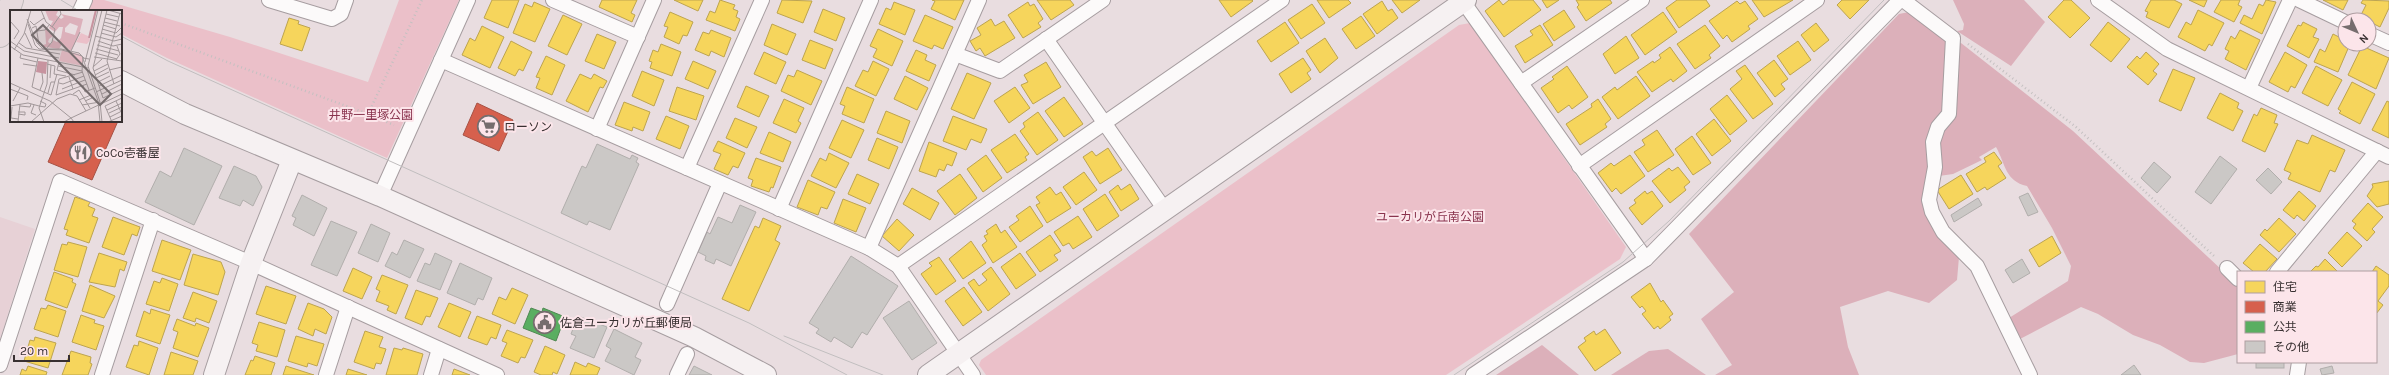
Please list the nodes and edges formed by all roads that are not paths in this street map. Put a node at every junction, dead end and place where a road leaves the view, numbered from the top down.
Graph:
1 (85, 0) edge
2 (270, 0) edge
3 (346, 0) edge
4 (468, 0) edge
5 (553, 0) edge
6 (654, 0) edge
7 (762, 0) edge
8 (871, 0) edge
9 (979, 0) edge
10 (1103, 0) edge
11 (1282, 0) edge
12 (1642, 0) edge
13 (1817, 0) edge
14 (1900, 0) edge
15 (1903, 0) edge
16 (2098, 0) edge
17 (2290, 0) edge
18 (2299, 0) edge
19 (1464, 1) edge
20 (8, 6) edge
21 (80, 10) edge
22 (2337, 18) edge
23 (0, 36) edge
24 (638, 37) junction
25 (2377, 38) edge
26 (1046, 39) junction
27 (2389, 44) edge
28 (955, 54) junction
29 (441, 60) junction
30 (122, 82) edge
31 (1521, 84) junction
32 (2249, 88) junction
33 (1104, 123) junction
34 (597, 129) junction
35 (2383, 154) edge
36 (292, 160) junction
37 (1579, 166) junction
38 (687, 168) junction
39 (720, 183) junction
40 (380, 196) junction
41 (779, 209) junction
42 (1165, 210) junction
43 (153, 220) junction
44 (868, 248) junction
45 (1646, 259) junction
46 (251, 263) junction
47 (898, 266) junction
48 (2227, 268) road end
49 (2278, 271) edge
50 (2237, 278) edge
51 (667, 304) dead end
52 (348, 307) junction
53 (439, 348) junction
54 (687, 354) dead end
55 (958, 354) junction
56 (2299, 363) edge
57 (0, 365) edge
58 (102, 375) edge
59 (214, 375) edge
60 (326, 375) edge
61 (431, 375) edge
62 (497, 375) edge
63 (677, 375) edge
64 (766, 375) edge
65 (928, 375) edge
66 (973, 375) edge
67 (1473, 375) edge
68 (2030, 375) edge
69 (2298, 375) edge

1 - 21 street
2 - 3 street
4 - 29 street
5 - 24 street
6 - 24 street
7 - 38 street
8 - 41 street
9 - 28 street
10 - 26 street
11 - 33 street
12 - 31 street
13 - 37 street
14 - 45 street
15 - 68 street
16 - 32 street
17 - 32 street
18 - 22 street
19 - 31 street
19 - 42 street
20 - 23 highway
24 - 34 street
25 - 27 street
26 - 28 street
26 - 33 street
28 - 44 street
29 - 34 street
29 - 40 street
30 - 36 street
31 - 37 street
32 - 35 street
33 - 42 street
33 - 47 street
34 - 38 street
35 - 49 street
36 - 40 street
36 - 46 street
37 - 45 street
38 - 39 street
39 - 41 street
39 - 51 street
40 - 64 street
41 - 44 street
42 - 55 street
43 - 46 street
43 - 57 street
43 - 58 street
44 - 47 street
45 - 67 street
46 - 52 street
46 - 59 street
47 - 55 street
48 - 50 street
52 - 53 street
52 - 60 street
53 - 61 street
53 - 62 street
54 - 63 street
55 - 65 street
55 - 66 street
56 - 69 street

